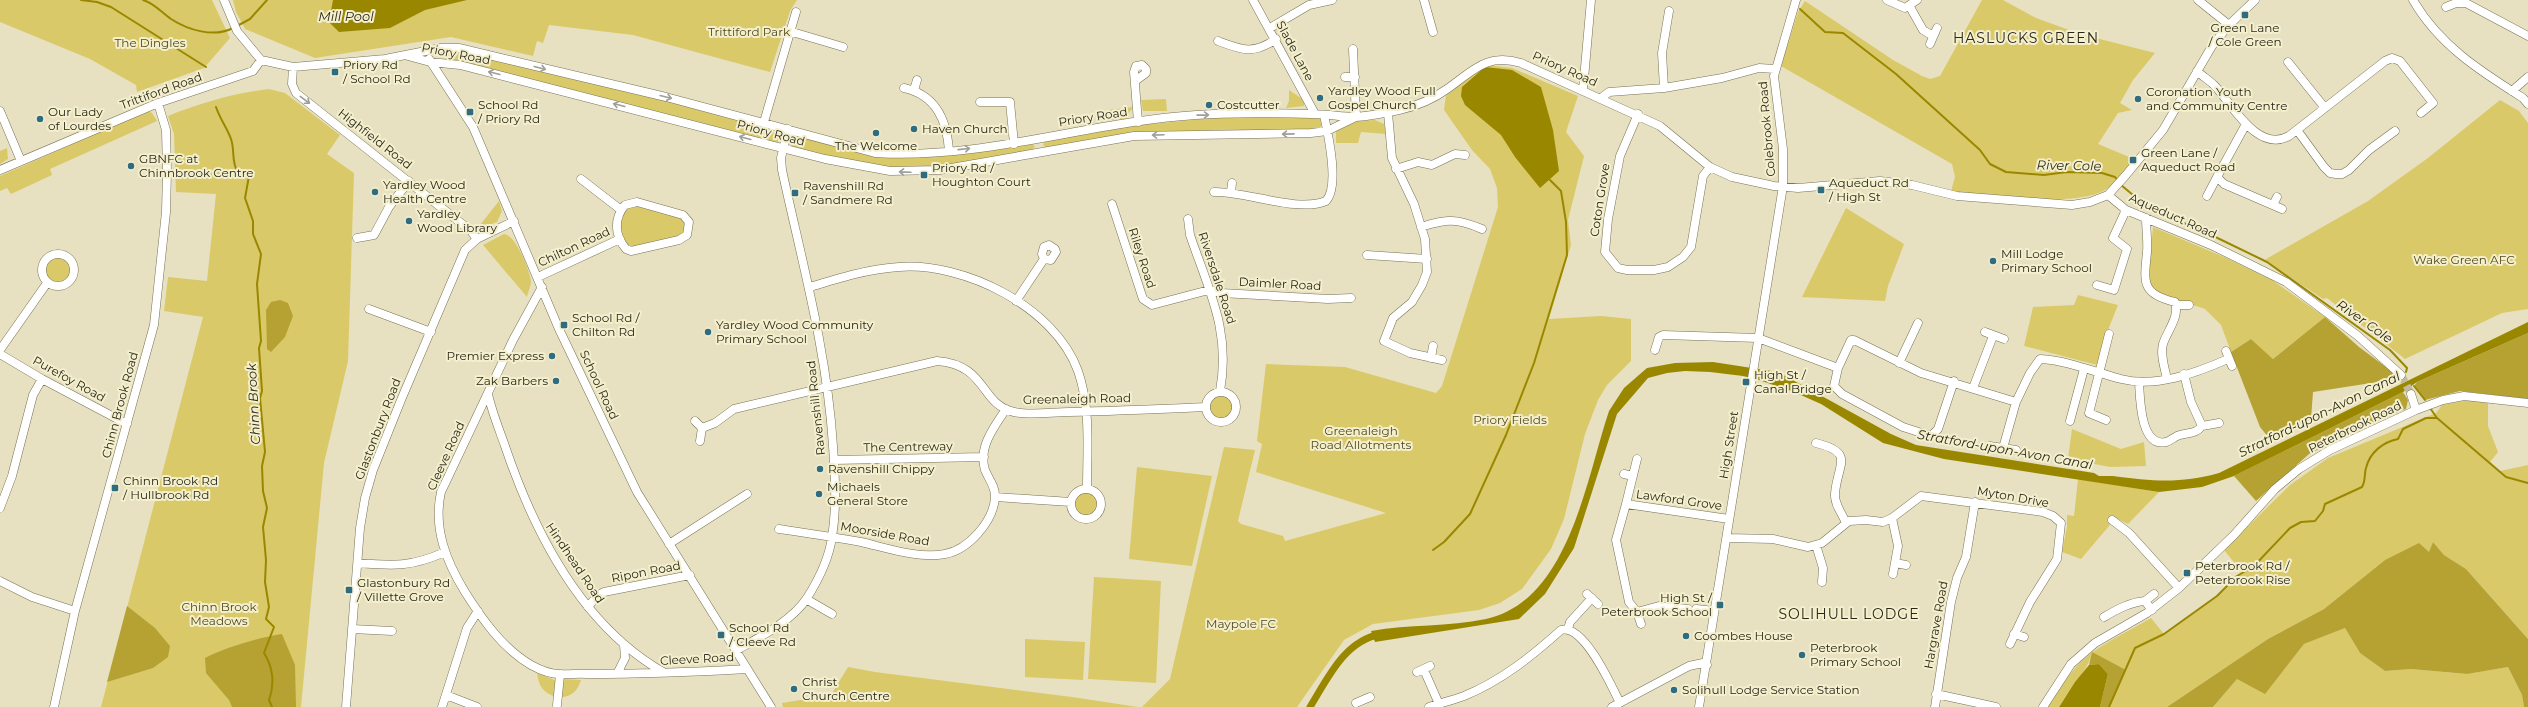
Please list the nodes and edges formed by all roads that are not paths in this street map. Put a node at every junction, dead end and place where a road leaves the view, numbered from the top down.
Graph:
1 (224, 0) edge
2 (1253, 0) edge
3 (1332, 0) edge
4 (1424, 0) edge
5 (1590, 0) edge
6 (1796, 0) edge
7 (1887, 0) edge
8 (1917, 0) edge
9 (2198, 0) edge
10 (2255, 0) edge
11 (2413, 0) edge
12 (1910, 7) junction
13 (2446, 7) dead end
14 (1669, 11) dead end
15 (796, 12) dead end
16 (2229, 25) junction
17 (1270, 28) junction
18 (1937, 28) dead end
19 (789, 31) junction
20 (1433, 32) dead end
21 (1933, 36) junction
22 (2528, 36) edge
23 (1276, 40) junction
24 (1218, 41) dead end
25 (1930, 44) dead end
26 (843, 47) dead end
27 (1352, 49) dead end
28 (426, 51) junction
29 (405, 56) junction
30 (261, 60) junction
31 (430, 62) junction
32 (2288, 62) dead end
33 (293, 67) junction
34 (1775, 69) junction
35 (2294, 69) junction
36 (2197, 72) junction
37 (2286, 75) dead end
38 (2528, 76) edge
39 (1345, 77) dead end
40 (1355, 77) junction
41 (917, 80) dead end
42 (1135, 81) dead end
43 (904, 88) dead end
44 (1664, 88) junction
45 (914, 90) junction
46 (1583, 90) junction
47 (2512, 91) junction
48 (1601, 98) junction
49 (980, 102) dead end
50 (158, 103) junction
51 (2528, 104) edge
52 (2325, 108) junction
53 (0, 111) edge
54 (1388, 113) junction
55 (2421, 113) dead end
56 (1314, 114) junction
57 (1638, 114) junction
58 (1324, 115) junction
59 (1356, 117) junction
60 (764, 122) junction
61 (1138, 122) junction
62 (2246, 124) junction
63 (788, 129) junction
64 (2297, 130) junction
65 (1327, 131) junction
66 (2395, 131) dead end
67 (1037, 140) junction
68 (1014, 144) junction
69 (783, 148) junction
70 (949, 151) junction
71 (1040, 153) junction
72 (1466, 155) dead end
73 (21, 161) junction
74 (1710, 167) junction
75 (1396, 168) junction
76 (0, 170) edge
77 (2217, 177) junction
78 (581, 179) dead end
79 (409, 181) junction
80 (1232, 183) dead end
81 (1783, 186) junction
82 (1214, 192) dead end
83 (1231, 192) junction
84 (2108, 195) junction
85 (2207, 196) dead end
86 (1112, 204) dead end
87 (2282, 209) dead end
88 (621, 210) junction
89 (2126, 210) junction
90 (2146, 218) junction
91 (1188, 219) dead end
92 (514, 221) junction
93 (1421, 227) junction
94 (1482, 228) dead end
95 (357, 238) dead end
96 (477, 239) junction
97 (620, 239) junction
98 (1367, 255) dead end
99 (1044, 259) dead end
100 (1426, 259) junction
101 (538, 277) junction
102 (48, 283) junction
103 (2098, 285) dead end
104 (542, 287) junction
105 (810, 287) junction
106 (1209, 290) junction
107 (1351, 298) dead end
108 (1016, 301) junction
109 (2176, 305) junction
110 (2189, 305) dead end
111 (369, 309) dead end
112 (1918, 323) dead end
113 (431, 332) junction
114 (1985, 332) dead end
115 (2109, 334) dead end
116 (1993, 336) junction
117 (1758, 338) junction
118 (2004, 339) dead end
119 (1433, 346) dead end
120 (0, 350) edge
121 (1655, 350) dead end
122 (0, 354) edge
123 (1431, 358) junction
124 (2228, 359) dead end
125 (1442, 360) dead end
126 (1899, 363) junction
127 (1838, 368) junction
128 (2084, 369) junction
129 (2100, 373) junction
130 (2184, 374) junction
131 (2400, 375) tunnel mouth
132 (42, 379) junction
133 (2167, 379) junction
134 (1954, 381) junction
135 (2139, 382) junction
136 (828, 385) junction
137 (1973, 388) junction
138 (1220, 391) junction
139 (488, 394) junction
140 (2411, 394) tunnel mouth
141 (2016, 402) junction
142 (2528, 403) edge
143 (1206, 407) junction
144 (1006, 409) junction
145 (2416, 410) junction
146 (1086, 412) junction
147 (2106, 420) dead end
148 (2070, 421) dead end
149 (695, 422) dead end
150 (2219, 423) dead end
151 (127, 424) junction
152 (2202, 426) junction
153 (702, 428) junction
154 (700, 441) dead end
155 (1816, 443) dead end
156 (1990, 446) dead end
157 (2003, 448) junction
158 (2016, 450) dead end
159 (984, 457) junction
160 (1636, 459) dead end
161 (834, 460) junction
162 (1624, 474) dead end
163 (1633, 476) junction
164 (1087, 489) junction
165 (748, 494) dead end
166 (995, 497) junction
167 (1071, 502) junction
168 (1976, 502) junction
169 (1626, 504) junction
170 (0, 508) edge
171 (1892, 518) junction
172 (1729, 519) junction
173 (2112, 520) dead end
174 (1846, 523) junction
175 (779, 530) dead end
176 (832, 537) junction
177 (1727, 538) junction
178 (669, 544) junction
179 (1816, 545) junction
180 (445, 552) junction
181 (358, 563) junction
182 (1895, 563) junction
183 (1906, 565) dead end
184 (1893, 574) dead end
185 (690, 575) junction
186 (0, 581) edge
187 (1821, 582) dead end
188 (2179, 588) junction
189 (2154, 594) dead end
190 (806, 599) junction
191 (1592, 599) dead end
192 (2145, 601) junction
193 (588, 606) junction
194 (76, 610) junction
195 (1706, 610) dead end
196 (2152, 610) junction
197 (478, 612) junction
198 (1637, 612) junction
199 (832, 614) dead end
200 (2104, 618) dead end
201 (1641, 624) dead end
202 (352, 629) junction
203 (1568, 629) junction
204 (392, 632) dead end
205 (2014, 634) junction
206 (2024, 637) dead end
207 (2010, 644) dead end
208 (624, 645) junction
209 (738, 650) junction
210 (1707, 665) junction
211 (747, 669) junction
212 (1424, 669) dead end
213 (664, 673) junction
214 (560, 674) junction
215 (616, 674) junction
216 (1936, 694) junction
217 (446, 695) junction
218 (1620, 703) junction
219 (1439, 704) junction
220 (557, 705) dead end
221 (54, 707) edge
222 (346, 707) edge
223 (442, 707) edge
224 (477, 707) edge
225 (771, 707) edge
226 (1429, 707) edge
227 (1612, 707) edge
228 (1699, 707) edge
229 (1935, 707) edge
230 (1996, 707) edge
231 (2043, 707) edge

1 - 30 street
2 - 17 street, Slade Lane
3 - 17 street
4 - 20 street
5 - 46 street
6 - 34 street, Colebrook Road
7 - 12 street
8 - 12 street
9 - 16 street
10 - 16 street
11 - 47 street
12 - 21 street
13 - 22 street
14 - 44 street
15 - 19 street
16 - 36 street
17 - 23 street, Slade Lane
18 - 21 street
19 - 26 street
19 - 60 street
21 - 25 street
23 - 24 street
23 - 56 street, Slade Lane
27 - 40 street
28 - 29 street, Priory Road
28 - 31 street, School Road
28 -> 60 street, Priory Road
29 - 31 street, Priory Road
29 - 33 street
30 - 33 street
30 - 50 street, Trittiford Road
69 -> 31 street, Priory Road
31 - 92 street, School Road
32 - 35 street
33 -> 79 street, Highfield Road
34 - 44 street, Priory Road
34 - 81 street, Colebrook Road
35 - 37 street
35 - 52 street
36 - 62 street
36 - 84 street
38 - 47 street
39 - 40 street
40 - 59 street
41 - 45 street
42 - 61 street
43 - 45 street
44 - 48 street, Priory Road
45 - 70 street
46 - 48 street, Priory Road
46 - 54 street, Priory Road
47 - 51 street
48 - 57 street
49 - 68 street
50 - 73 street, Trittiford Road
50 - 151 street, Chinn Brook Road
52 - 55 street
52 - 64 street
53 - 73 street
54 - 59 street, Priory Road
54 - 75 street
56 - 58 street, Priory Road
61 -> 56 street, Priory Road
57 - 74 street
57 - 74 street, Coton Grove
58 - 59 street, Priory Road
58 - 65 street
59 - 65 street, Priory Road
60 - 63 street, Priory Road
61 - 67 street, Priory Road
62 - 64 street
62 - 77 street
63 - 69 street, Ravenshill Road
63 - 70 street, Priory Road
64 - 66 street
65 -> 71 street, Priory Road
65 - 83 street
67 - 68 street, Priory Road
67 - 71 street
70 -> 68 street, Priory Road
71 -> 69 street, Priory Road
69 - 105 street, Ravenshill Road
72 - 75 street
73 - 76 street, Trittiford Road
74 - 81 street
75 - 93 street
77 - 85 street
77 - 87 street
78 - 88 street
79 - 95 street
79 - 96 street, Highfield Road
80 - 83 street
81 - 84 street
81 - 117 street, High Street
82 - 83 street
84 - 89 street, Aqueduct Road
86 - 106 street, Riley Road
88 - 97 street
88 - 97 street
89 - 90 street, Aqueduct Road
89 - 103 street
90 - 109 street
90 - 131 street, Aqueduct Road
91 - 106 street, Riversdale Road
92 - 96 street, Glastonbury Road
92 - 101 street, School Road
93 - 94 street
93 - 100 street
96 - 113 street, Glastonbury Road
97 - 101 street, Chilton Road
98 - 100 street
99 - 108 street
100 - 123 street
101 - 104 street, School Road
102 - 102 street
102 - 120 street
104 - 139 street, Cleeve Road
104 - 178 street, School Road
105 - 108 street
105 - 136 street, Ravenshill Road
106 - 107 street, Daimler Road
106 - 138 street, Riversdale Road
108 - 146 street
109 - 110 street
109 - 133 street
111 - 113 street
112 - 126 street
113 - 181 street, Glastonbury Road
114 - 116 street
115 - 129 street
116 - 118 street
116 - 137 street
117 - 121 street
117 - 127 street
117 - 172 street, High Street
119 - 123 street
122 - 132 street, Purefoy Road
123 - 125 street
124 - 130 street
126 - 127 street
126 - 134 street
127 - 134 street
128 - 129 street
128 - 141 street
128 - 148 street
129 - 135 street
129 - 147 street
130 - 133 street
130 - 152 street
132 - 151 street, Purefoy Road
132 - 170 street
133 - 135 street
134 - 137 street
135 - 152 street
136 - 144 street, Greenaleigh Road
136 - 153 street, Greenaleigh Road
136 - 161 street, Ravenshill Road
137 - 141 street
138 - 143 street
138 - 143 street
139 - 180 street, Cleeve Road
139 - 193 street, Hindhead Road
140 - 145 street
141 - 157 street
142 - 145 street, Peterbrook Road
143 - 146 street, Greenaleigh Road
144 - 146 street, Greenaleigh Road
144 - 159 street
145 - 188 street, Peterbrook Road
146 - 164 street
149 - 153 street
150 - 152 street
151 - 194 street, Chinn Brook Road
153 - 154 street
155 - 174 street
156 - 157 street
157 - 158 street
159 - 161 street, The Centreway
159 - 166 street
160 - 163 street, Lawford Grove
161 - 176 street, Ravenshill Road
162 - 163 street, Lawford Grove
163 - 169 street, Lawford Grove
164 - 167 street
164 - 167 street
165 - 178 street
166 - 167 street
166 - 176 street, Moorside Road
168 - 171 street, Myton Drive
168 - 205 street, Myton Drive
168 - 216 street, Hargrave Road
169 - 172 street, Lawford Grove
169 - 198 street, Lawford Grove
171 - 174 street, Myton Drive
171 - 182 street
172 - 177 street, High Street
173 - 188 street
174 - 179 street
175 - 176 street, Moorside Road
176 - 190 street, Ravenshill Road
177 - 179 street
177 - 210 street, High Street
178 - 185 street, School Road
179 - 187 street
180 - 181 street
180 - 197 street, Cleeve Road
181 - 202 street, Glastonbury Road
182 - 183 street
182 - 184 street
185 - 193 street, Ripon Road
185 - 209 street, School Road
186 - 194 street
188 - 196 street, Peterbrook Road
189 - 192 street
190 - 199 street
190 - 209 street, Ravenshill Road
191 - 203 street
192 - 196 street
192 - 200 street
193 - 208 street, Hindhead Road
194 - 221 street, Chinn Brook Road
195 - 198 street
196 - 231 street, Peterbrook Road
197 - 214 street, Cleeve Road
197 - 217 street
198 - 201 street, Lawford Grove
202 - 204 street
202 - 222 street, Glastonbury Road
203 - 218 street
203 - 219 street
205 - 206 street
205 - 207 street, Myton Drive
208 - 213 street, Hindhead Road
208 - 215 street
209 - 211 street, School Road
210 - 218 street
210 - 228 street, High Street
211 - 213 street, Cleeve Road
211 - 225 street, School Road
212 - 219 street
213 - 215 street, Cleeve Road
214 - 215 street, Cleeve Road
214 - 220 street
216 - 229 street, Hargrave Road
216 - 230 street
217 - 223 street
217 - 224 street
218 - 227 street
219 - 226 street

